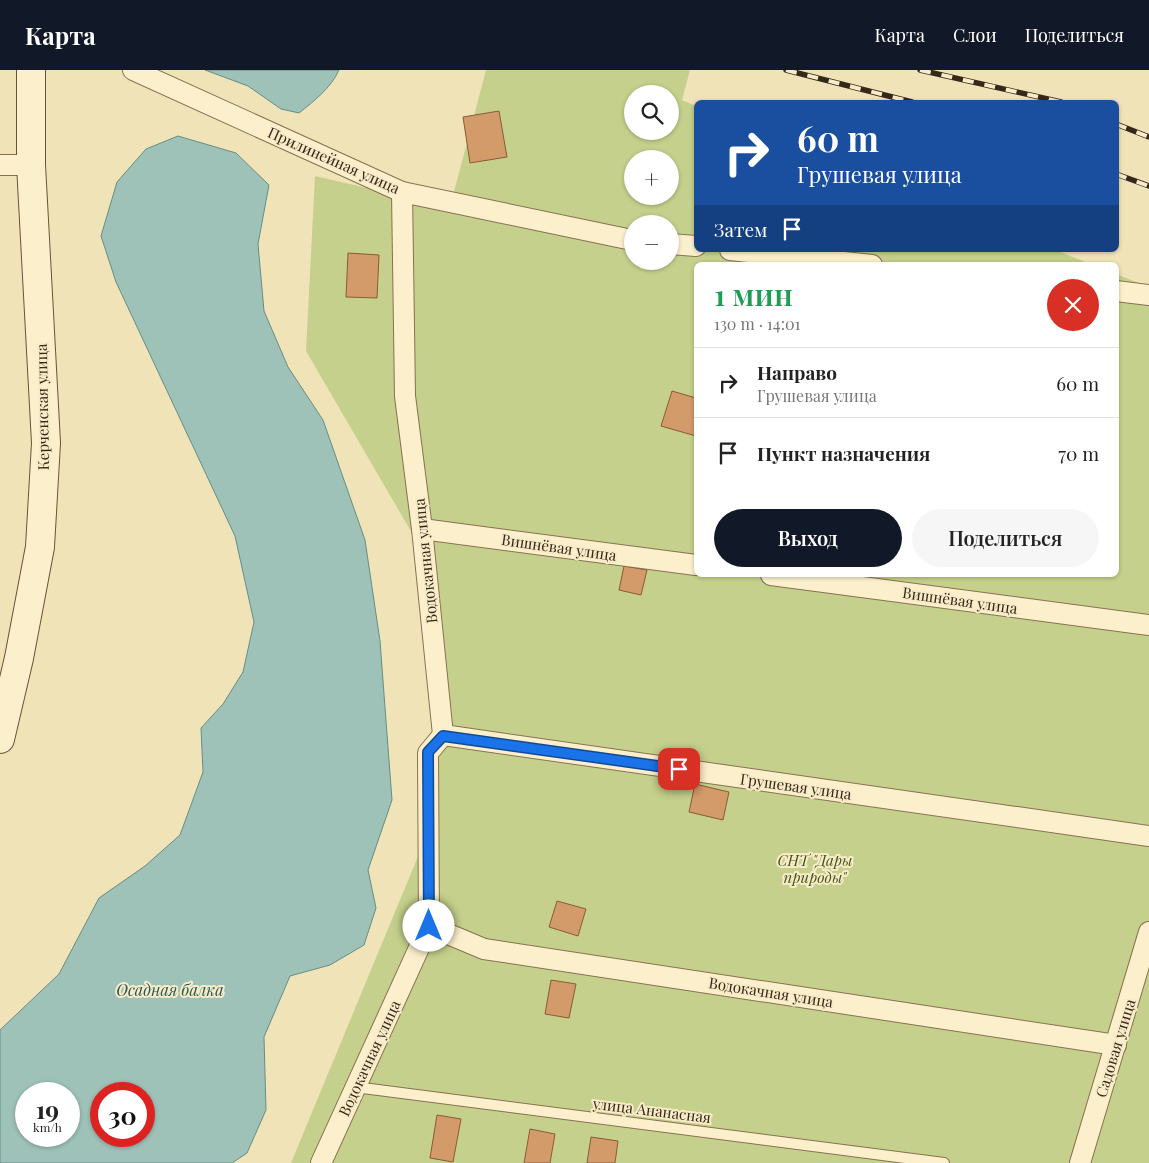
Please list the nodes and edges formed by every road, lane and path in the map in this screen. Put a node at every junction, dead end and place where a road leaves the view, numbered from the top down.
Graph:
1 (30, 70) edge
2 (133, 70) edge
3 (32, 164) junction
4 (0, 165) edge
5 (402, 192) junction
6 (624, 238) edge
7 (679, 245) edge
8 (694, 246) edge
9 (749, 252) edge
10 (844, 262) edge
11 (1119, 291) edge
12 (1149, 295) edge
13 (422, 529) junction
14 (694, 565) edge
15 (787, 577) edge
16 (1149, 625) edge
17 (443, 736) junction
18 (0, 739) edge
19 (1149, 836) edge
20 (429, 926) junction
21 (1149, 932) edge
22 (1116, 1045) junction
23 (355, 1087) junction
24 (321, 1163) edge
25 (944, 1163) edge
26 (1080, 1163) edge

1 - 3 street, Керченская улица
2 - 5 street, Прилинейная улица
3 - 4 street
3 - 18 street, Керченская улица
5 - 6 street, Прилинейная улица
5 - 13 street, Водокачная улица
7 - 8 street
9 - 10 street
11 - 12 street
13 - 14 street, Вишнёвая улица
13 - 17 street, Водокачная улица
15 - 16 street, Вишнёвая улица
17 - 19 street, Грушевая улица
17 - 20 street, Водокачная улица
20 - 22 street, Водокачная улица
20 - 23 street, Водокачная улица
21 - 22 street, Садовая улица
22 - 26 street, Садовая улица
23 - 24 street, Водокачная улица
23 - 25 lane, улица Ананасная

